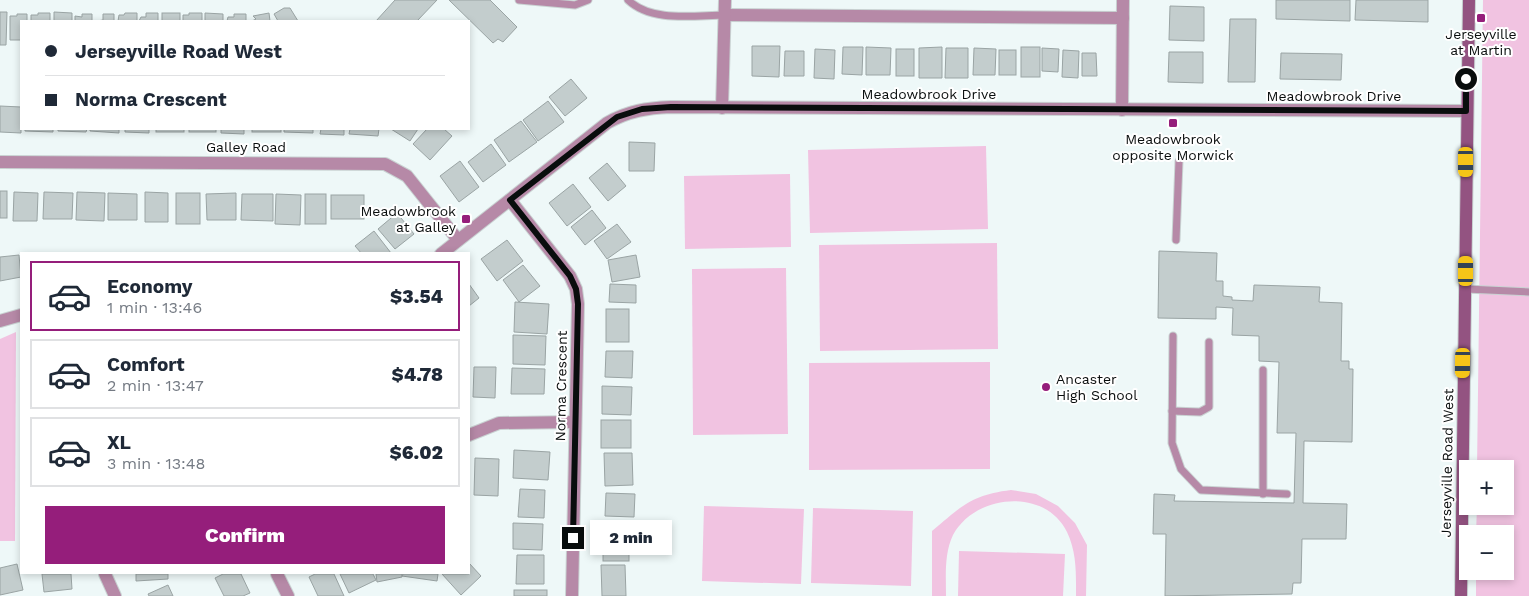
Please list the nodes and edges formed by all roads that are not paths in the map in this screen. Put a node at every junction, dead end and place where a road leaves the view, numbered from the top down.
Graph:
1 (519, 0) edge
2 (588, 0) edge
3 (628, 0) edge
4 (725, 0) edge
5 (1124, 0) edge
6 (1469, 0) edge
7 (726, 14) junction
8 (1123, 18) junction
9 (722, 108) junction
10 (1122, 110) junction
11 (1466, 111) junction
12 (1179, 161) dead end
13 (0, 162) edge
14 (510, 200) junction
15 (458, 240) junction
16 (1176, 240) dead end
17 (443, 252) edge
18 (1466, 289) junction
19 (1529, 292) edge
20 (20, 315) edge
21 (0, 321) edge
22 (1173, 336) dead end
23 (1209, 342) dead end
24 (1263, 370) dead end
25 (1172, 411) junction
26 (575, 422) junction
27 (470, 435) edge
28 (1263, 494) junction
29 (1287, 494) dead end
30 (105, 574) edge
31 (278, 574) edge
32 (115, 596) edge
33 (288, 596) edge
34 (572, 596) edge
35 (1460, 596) edge

1 - 2 lane
3 - 7 lane
4 - 7 street
5 - 8 street
6 - 11 main road, Jerseyville Road West
7 - 8 street
7 - 9 street
8 - 10 street
9 - 10 street, Meadowbrook Drive
9 - 14 street, Meadowbrook Drive
10 - 11 street, Meadowbrook Drive
11 - 18 main road, Jerseyville Road West
12 - 16 lane
13 - 15 street, Galley Road
14 - 15 street, Meadowbrook Drive
14 - 26 street, Norma Crescent
15 - 17 street, Meadowbrook Drive
18 - 19 lane
18 - 35 main road, Jerseyville Road West
20 - 21 street
22 - 25 lane
23 - 25 lane
24 - 28 lane
25 - 28 lane
26 - 27 street
26 - 34 street, Norma Crescent
28 - 29 lane
30 - 32 street
31 - 33 street

